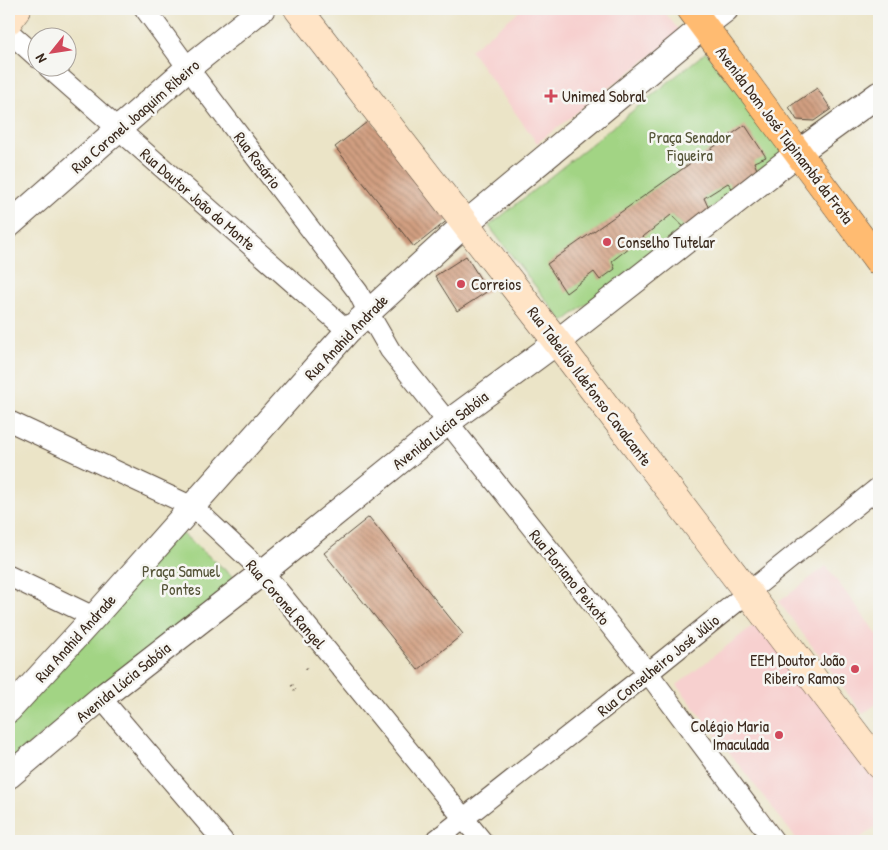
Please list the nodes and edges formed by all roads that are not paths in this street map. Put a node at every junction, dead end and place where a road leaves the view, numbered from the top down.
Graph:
1 (17, 9) edge
2 (145, 9) edge
3 (262, 9) edge
4 (298, 9) edge
5 (726, 9) edge
6 (697, 17) edge
7 (9, 20) edge
8 (9, 32) edge
9 (28, 49) edge
10 (188, 68) junction
11 (60, 78) edge
12 (879, 94) edge
13 (119, 129) junction
14 (798, 153) junction
15 (464, 224) junction
16 (9, 225) edge
17 (879, 262) edge
18 (368, 312) junction
19 (348, 331) junction
20 (557, 342) junction
21 (9, 421) edge
22 (447, 423) junction
23 (879, 487) edge
24 (193, 507) junction
25 (263, 572) junction
26 (9, 576) edge
27 (747, 593) junction
28 (94, 617) junction
29 (648, 673) junction
30 (101, 698) junction
31 (9, 710) edge
32 (879, 765) edge
33 (9, 776) edge
34 (464, 820) junction
35 (223, 841) edge
36 (435, 841) edge
37 (482, 841) edge
38 (774, 841) edge

1 - 7 main road
2 - 10 street, Rua Rosário
3 - 10 street, Rua Coronel Joaquim Ribeiro
4 - 15 main road, Rua Tabelião Ildefonso Cavalcante
5 - 6 street, Rua Anahid Andrade
6 - 14 main road, Avenida Dom José Tupinambá da Frota
6 - 15 street, Rua Anahid Andrade
8 - 9 street
10 - 13 street, Rua Coronel Joaquim Ribeiro
10 - 18 street, Rua Rosário
11 - 13 street, Rua Doutor João do Monte
12 - 14 street, Avenida Lúcia Sabóia
13 - 16 street, Rua Coronel Joaquim Ribeiro
13 - 19 street, Rua Doutor João do Monte
14 - 17 main road, Avenida Dom José Tupinambá da Frota
14 - 20 street, Avenida Lúcia Sabóia
15 - 18 street, Rua Anahid Andrade
15 - 20 main road, Rua Tabelião Ildefonso Cavalcante
18 - 19 street, Rua Anahid Andrade
18 - 22 street, Rua Floriano Peixoto
19 - 24 street, Rua Anahid Andrade
20 - 22 street, Avenida Lúcia Sabóia
20 - 27 main road, Rua Tabelião Ildefonso Cavalcante
21 - 24 street, Rua Coronel Rangel
22 - 25 street, Avenida Lúcia Sabóia
22 - 29 street, Rua Floriano Peixoto
23 - 27 street, Rua Conselheiro José Júlio
24 - 25 street, Rua Coronel Rangel
24 - 28 street, Rua Anahid Andrade
25 - 30 street, Avenida Lúcia Sabóia
25 - 34 street, Rua Coronel Rangel
26 - 28 street
27 - 29 street, Rua Conselheiro José Júlio
27 - 32 main road, Rua Tabelião Ildefonso Cavalcante
28 - 31 street, Rua Anahid Andrade
29 - 34 street, Rua Conselheiro José Júlio
29 - 38 street, Rua Floriano Peixoto
30 - 33 street, Avenida Lúcia Sabóia
30 - 35 street
34 - 36 street, Rua Conselheiro José Júlio
34 - 37 street, Rua Coronel Rangel

